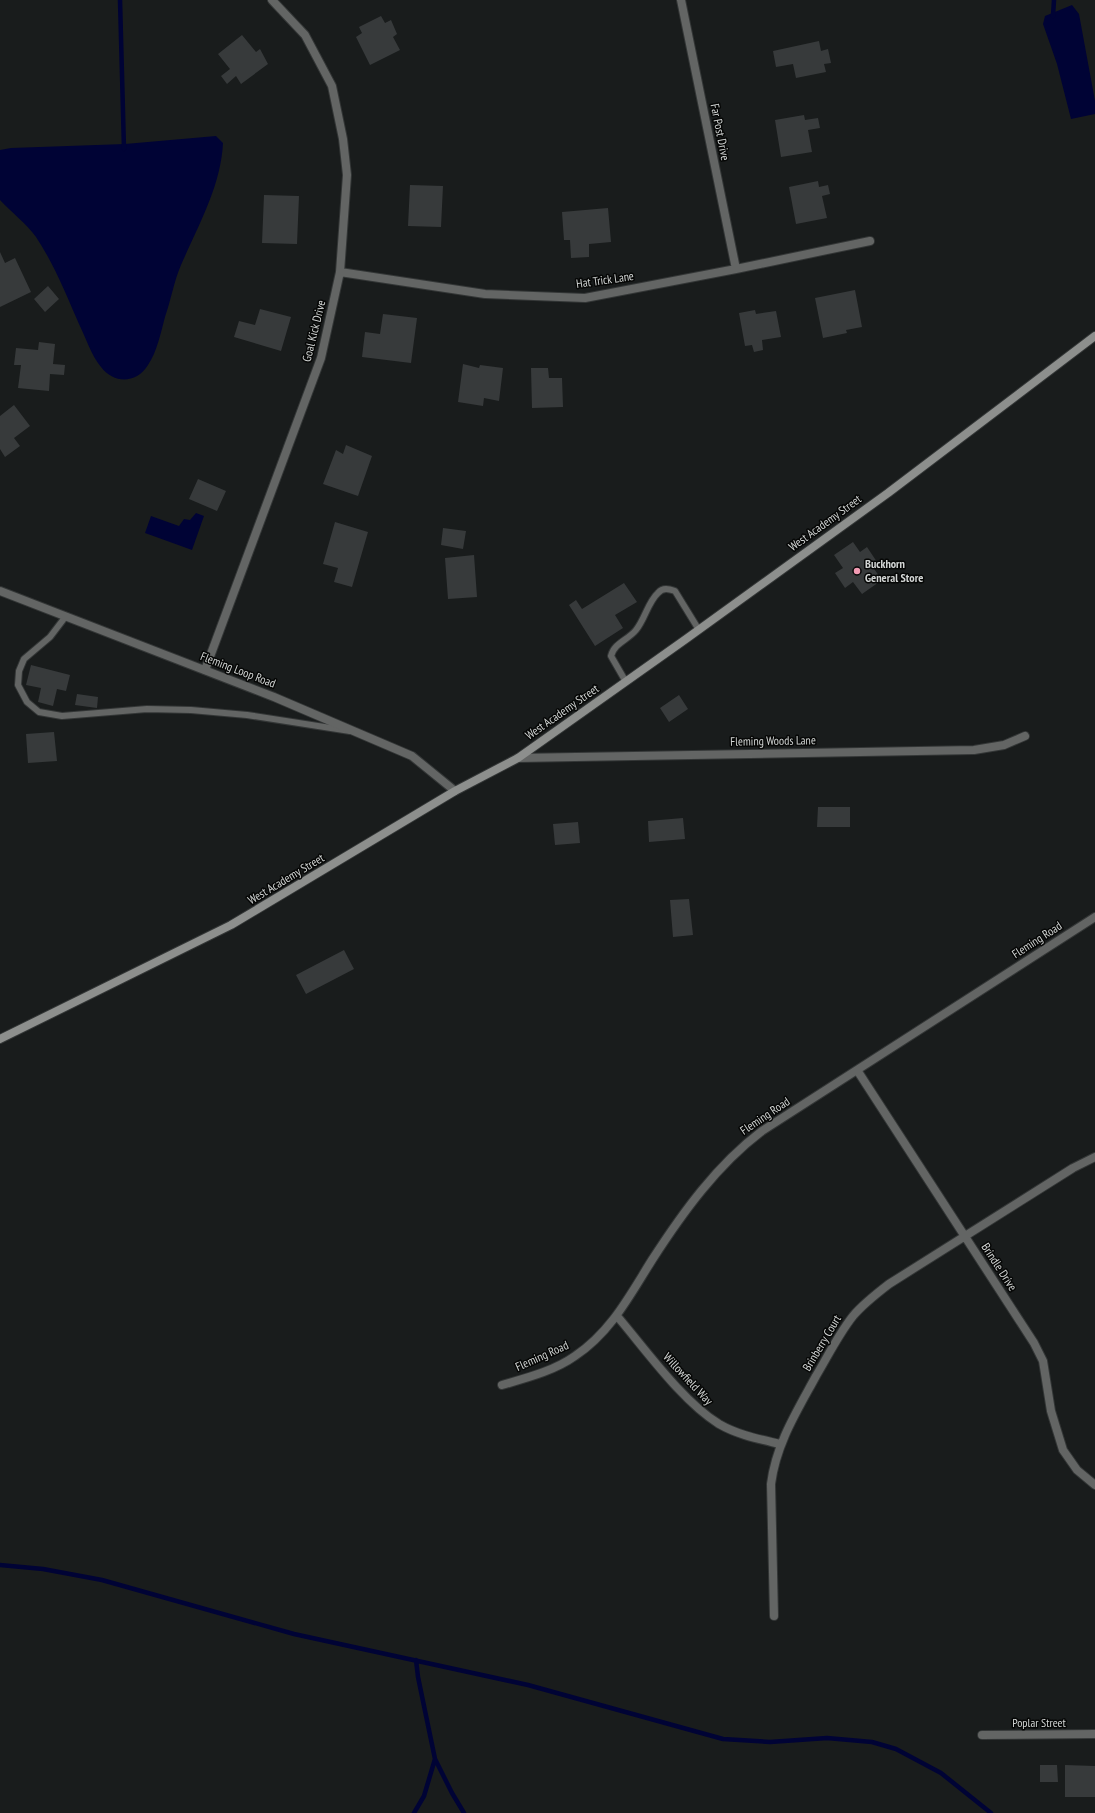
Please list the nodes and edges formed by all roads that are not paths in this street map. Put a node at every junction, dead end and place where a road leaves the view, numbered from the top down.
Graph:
1 (272, 0) edge
2 (681, 0) edge
3 (870, 241) dead end
4 (736, 269) junction
5 (340, 272) junction
6 (1095, 336) edge
7 (0, 591) edge
8 (66, 616) junction
9 (699, 630) junction
10 (205, 670) junction
11 (626, 682) junction
12 (358, 732) junction
13 (1025, 736) dead end
14 (518, 758) junction
15 (455, 792) junction
16 (1095, 917) edge
17 (0, 1038) edge
18 (857, 1070) junction
19 (1095, 1157) edge
20 (965, 1236) junction
21 (617, 1316) junction
22 (502, 1385) dead end
23 (780, 1444) junction
24 (1095, 1485) edge
25 (774, 1616) dead end
26 (1095, 1734) edge
27 (982, 1735) dead end

1 - 5 street, Goal Kick Drive
2 - 4 street, Far Post Drive
3 - 4 street, Hat Trick Lane
4 - 5 street, Hat Trick Lane
5 - 10 street, Goal Kick Drive
6 - 9 main road, West Academy Street
7 - 8 street, Fleming Loop Road
8 - 10 street, Fleming Loop Road
8 - 12 lane
9 - 11 main road, West Academy Street
9 - 11 lane
10 - 12 street, Fleming Loop Road
11 - 14 main road, West Academy Street
12 - 15 street, Fleming Loop Road
13 - 14 street, Fleming Woods Lane
14 - 15 main road, West Academy Street
15 - 17 main road, West Academy Street
16 - 18 street, Fleming Road
18 - 20 street, Brindle Drive
18 - 21 street, Fleming Road
19 - 20 street, Brinberry Court
20 - 23 street, Brinberry Court
20 - 24 street, Brindle Drive
21 - 22 street, Fleming Road
21 - 23 street, Willowfield Way
23 - 25 street, Brinberry Court
26 - 27 street, Poplar Street

